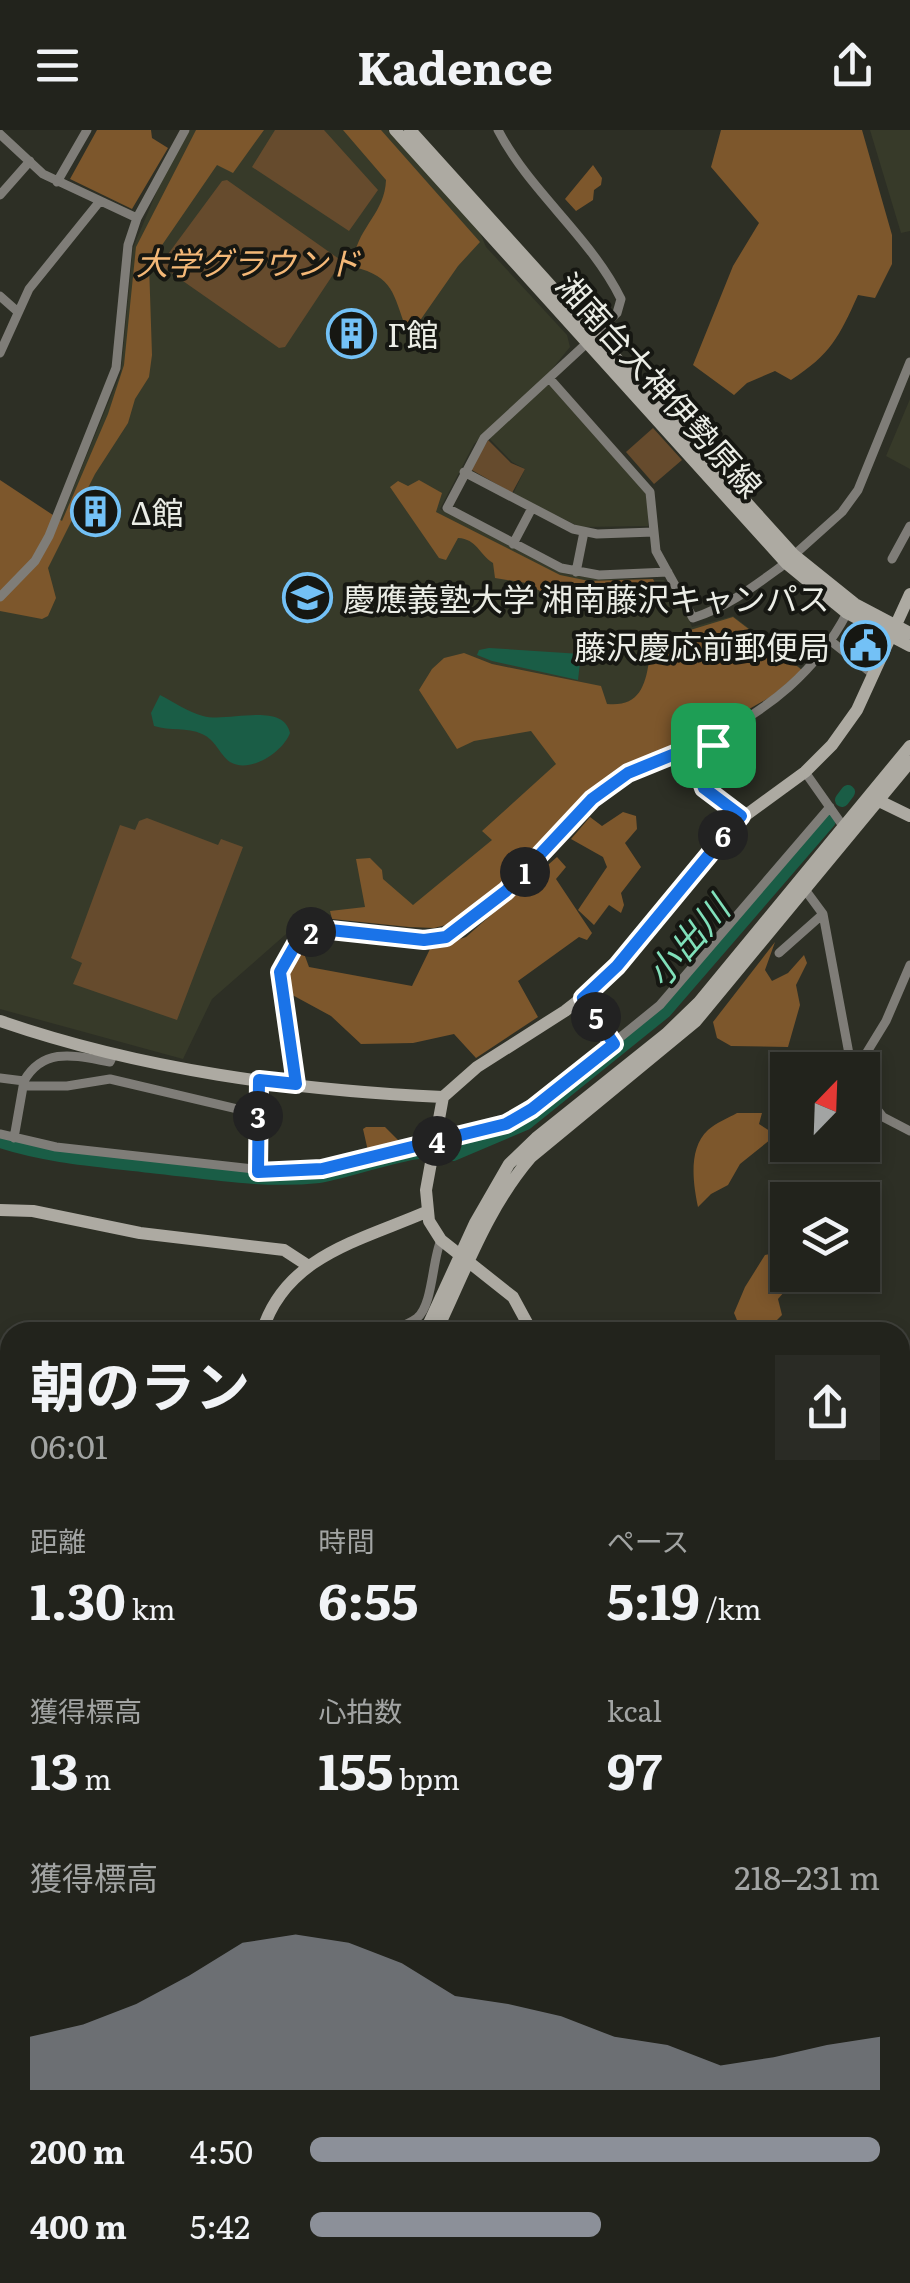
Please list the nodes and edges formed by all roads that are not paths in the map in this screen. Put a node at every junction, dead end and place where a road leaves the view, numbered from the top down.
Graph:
1 (87, 130) edge
2 (186, 130) edge
3 (395, 130) edge
4 (410, 130) edge
5 (498, 130) edge
6 (0, 134) edge
7 (30, 161) junction
8 (58, 182) junction
9 (0, 195) edge
10 (100, 201) junction
11 (136, 218) junction
12 (0, 296) edge
13 (18, 312) junction
14 (592, 338) junction
15 (0, 353) edge
16 (910, 362) edge
17 (549, 378) junction
18 (464, 472) junction
19 (532, 508) junction
20 (910, 526) edge
21 (584, 532) junction
22 (654, 532) junction
23 (513, 544) junction
24 (892, 558) dead end
25 (790, 559) junction
26 (576, 572) junction
27 (668, 572) junction
28 (910, 594) edge
29 (0, 597) edge
30 (847, 613) junction
31 (893, 631) junction
32 (910, 633) edge
33 (832, 642) junction
34 (910, 646) edge
35 (874, 675) junction
36 (709, 740) junction
37 (910, 746) edge
38 (910, 762) edge
39 (805, 772) junction
40 (873, 798) junction
41 (830, 806) junction
42 (741, 816) junction
43 (910, 816) edge
44 (843, 826) junction
45 (806, 891) junction
46 (823, 914) junction
47 (779, 953) dead end
48 (910, 965) edge
49 (907, 978) edge
50 (583, 998) junction
51 (0, 1021) edge
52 (614, 1044) junction
53 (850, 1052) edge
54 (866, 1052) edge
55 (114, 1053) junction
56 (0, 1078) edge
57 (259, 1080) junction
58 (24, 1084) junction
59 (296, 1084) junction
60 (442, 1097) junction
61 (880, 1112) edge
62 (258, 1114) junction
63 (910, 1132) edge
64 (0, 1134) edge
65 (14, 1138) junction
66 (434, 1148) junction
67 (258, 1172) junction
68 (0, 1210) edge
69 (426, 1212) junction
70 (441, 1240) junction
71 (465, 1257) junction
72 (306, 1265) junction
73 (266, 1322) edge
74 (410, 1322) edge
75 (430, 1322) edge
76 (440, 1322) edge
77 (526, 1322) edge

1 - 8 street
2 - 11 street
3 - 14 street, 湘南台大神伊勢原線
4 - 14 street, 湘南台大神伊勢原線
5 - 14 street
6 - 7 street
7 - 8 street
7 - 9 street
8 - 10 street
10 - 11 street
10 - 13 street
11 - 29 street
12 - 13 street
13 - 15 street
14 - 17 street
14 - 25 street, 湘南台大神伊勢原線
16 - 25 street
17 - 18 street
17 - 22 street
18 - 19 street
18 - 23 street
19 - 21 street
19 - 23 street
20 - 24 street
21 - 22 street
21 - 26 street
22 - 27 street
23 - 26 street
25 - 27 street
25 - 30 street, 湘南台大神伊勢原線
25 - 31 street, 湘南台大神伊勢原線
26 - 27 street
28 - 31 street
30 - 31 street, 湘南台大神伊勢原線
30 - 33 street
31 - 32 street, 湘南台大神伊勢原線
31 - 34 street, 湘南台大神伊勢原線
31 - 35 street
33 - 35 street
33 - 36 street
35 - 39 street
36 - 42 street
36 - 59 street
37 - 40 street
38 - 40 street
39 - 41 street
39 - 42 street
40 - 43 street
40 - 44 street
40 - 45 street
41 - 44 street
41 - 52 street
42 - 50 street
44 - 71 street
45 - 46 street
45 - 71 street
46 - 47 street
46 - 53 street
48 - 49 street
49 - 54 street
50 - 52 street
50 - 60 street
51 - 55 street
52 - 66 street
55 - 57 street
55 - 58 street
56 - 58 street
57 - 59 street
57 - 62 street
58 - 62 street
58 - 65 street
59 - 60 street
60 - 66 street
61 - 63 street
62 - 67 street
64 - 65 street
65 - 67 street
66 - 67 street
66 - 69 street
68 - 72 street
69 - 70 street
69 - 72 street
70 - 71 street
70 - 74 street
71 - 75 street
71 - 76 street
71 - 77 street
72 - 73 street

